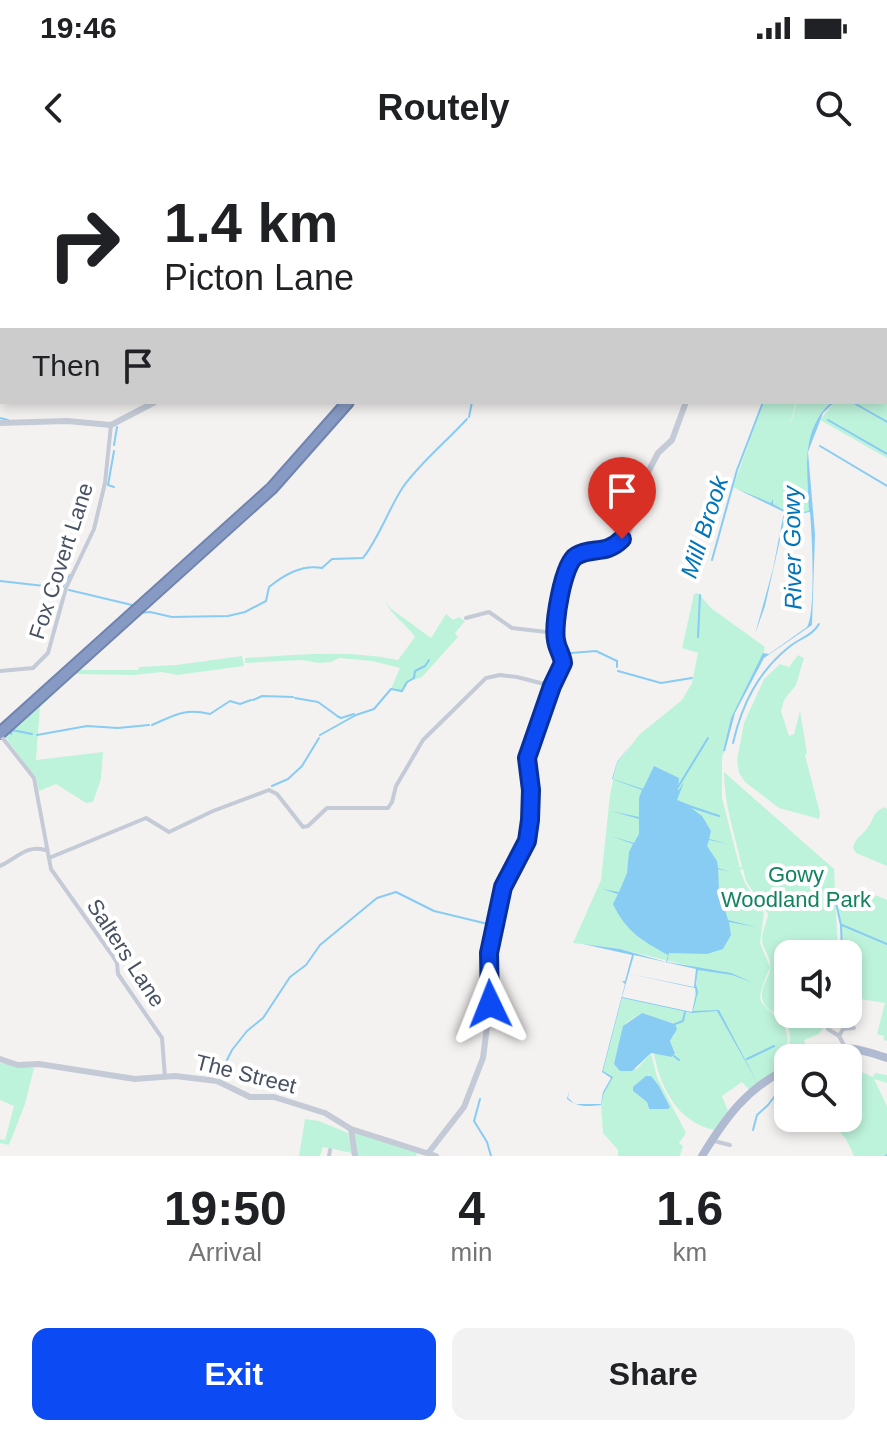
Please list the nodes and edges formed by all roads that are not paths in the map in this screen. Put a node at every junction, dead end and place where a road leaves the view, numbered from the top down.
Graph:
1 (151, 404) edge
2 (339, 404) edge
3 (346, 404) edge
4 (685, 404) edge
5 (0, 423) edge
6 (111, 425) junction
7 (466, 618) dead end
8 (555, 633) junction
9 (0, 671) edge
10 (552, 686) junction
11 (2, 734) edge
12 (47, 851) junction
13 (49, 858) junction
14 (0, 866) edge
15 (828, 1028) edge
16 (854, 1028) dead end
17 (839, 1036) junction
18 (843, 1044) edge
19 (862, 1051) edge
20 (887, 1058) edge
21 (0, 1059) edge
22 (165, 1077) junction
23 (774, 1078) edge
24 (351, 1129) junction
25 (712, 1140) junction
26 (730, 1145) dead end
27 (432, 1154) edge
28 (355, 1156) edge
29 (702, 1156) edge

1 - 6 street
2 - 11 highway
3 - 11 highway
4 - 8 street
5 - 6 street
6 - 9 street, Fox Covert Lane
7 - 8 street
8 - 10 street
10 - 13 street
10 - 27 street
11 - 12 street
12 - 13 street, Salters Lane
12 - 14 street
13 - 22 street, Salters Lane
15 - 17 street
16 - 17 street
17 - 18 street
19 - 20 main road
21 - 22 street, The Street
22 - 24 street, The Street
23 - 25 main road
24 - 27 street, The Street
24 - 28 street
25 - 26 street
25 - 29 main road

